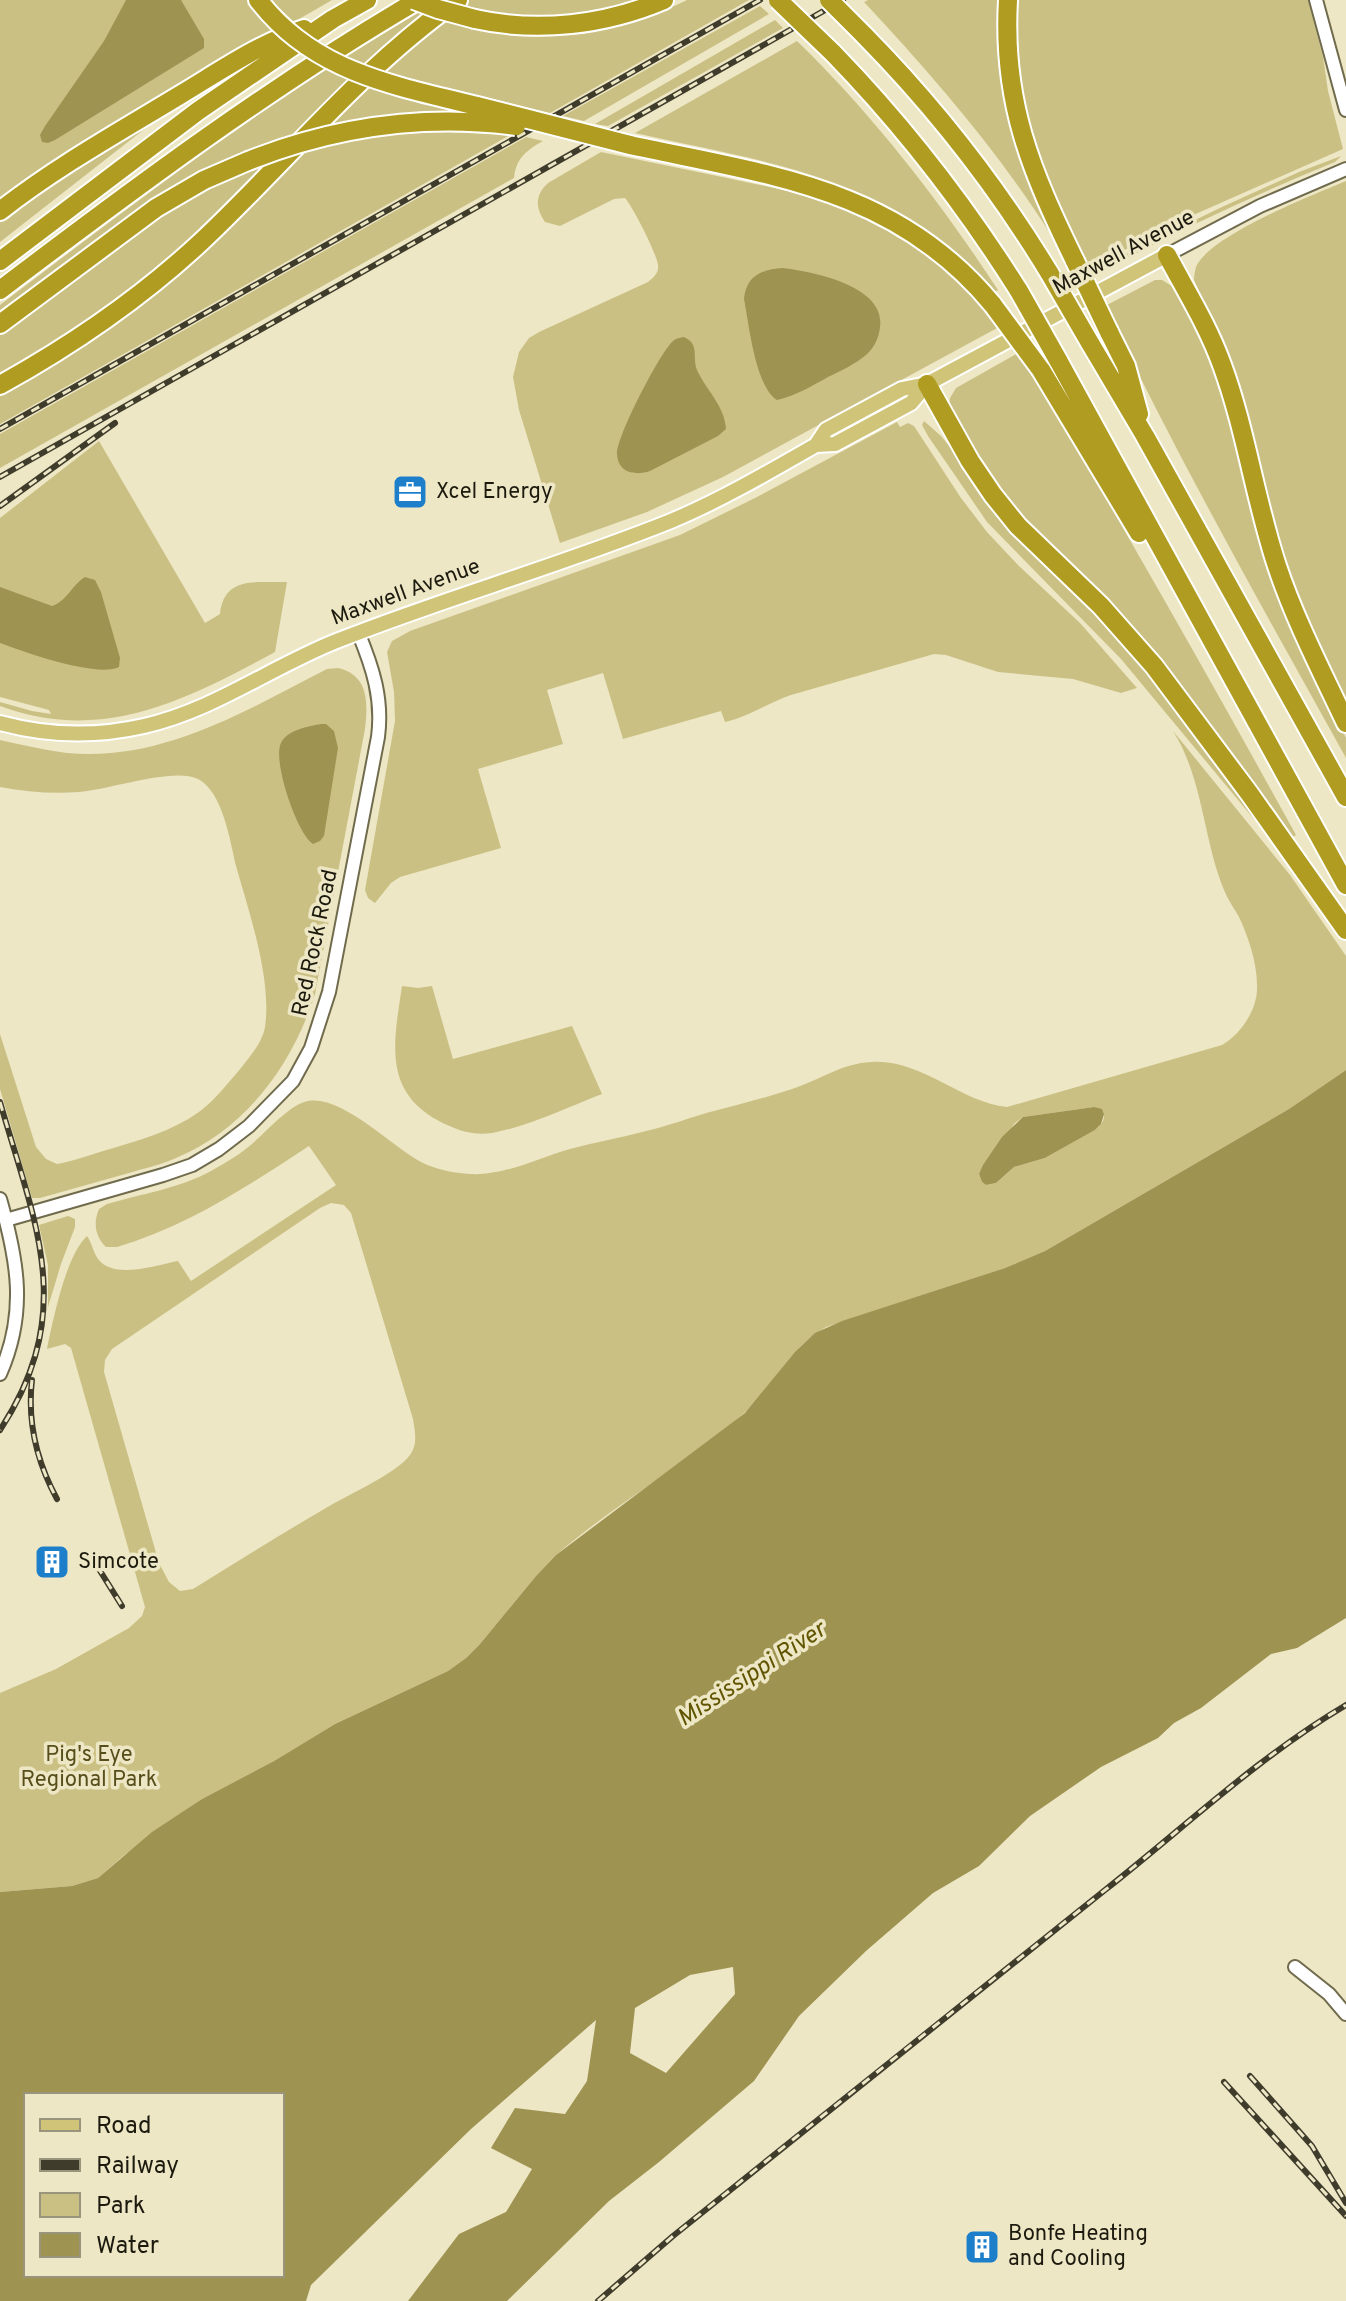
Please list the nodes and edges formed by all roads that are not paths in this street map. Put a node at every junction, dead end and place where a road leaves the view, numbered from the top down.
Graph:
1 (367, 0) edge
2 (416, 0) edge
3 (458, 0) edge
4 (664, 0) edge
5 (778, 0) edge
6 (832, 0) edge
7 (1008, 0) edge
8 (1316, 0) edge
9 (263, 6) edge
10 (333, 19) junction
11 (1346, 110) edge
12 (630, 145) junction
13 (1346, 169) edge
14 (0, 211) edge
15 (1167, 255) junction
16 (0, 261) edge
17 (0, 290) edge
18 (0, 324) edge
19 (927, 384) junction
20 (0, 385) edge
21 (1145, 436) junction
22 (358, 632) junction
23 (1231, 677) junction
24 (0, 723) edge
25 (1346, 723) edge
26 (1346, 797) edge
27 (1346, 885) edge
28 (1346, 930) edge
29 (0, 1199) edge
30 (6, 1220) junction
31 (0, 1374) edge
32 (1295, 1967) dead end
33 (1346, 2014) edge

1 - 10 highway
2 - 4 highway, bridge
2 - 17 highway
3 - 20 highway
5 - 23 highway, bridge
6 - 21 highway, bridge
7 - 21 highway, bridge
8 - 11 street
9 - 12 highway, bridge
10 - 14 highway
10 - 16 highway
12 - 18 highway, bridge
12 - 23 highway, bridge
13 - 15 street, Maxwell Avenue
15 - 19 main road, Maxwell Avenue
15 - 25 highway
19 - 22 main road, Maxwell Avenue
19 - 28 highway
21 - 26 highway
22 - 24 main road, Maxwell Avenue
22 - 30 street, Red Rock Road
23 - 27 highway
29 - 30 street
30 - 31 street
32 - 33 street

